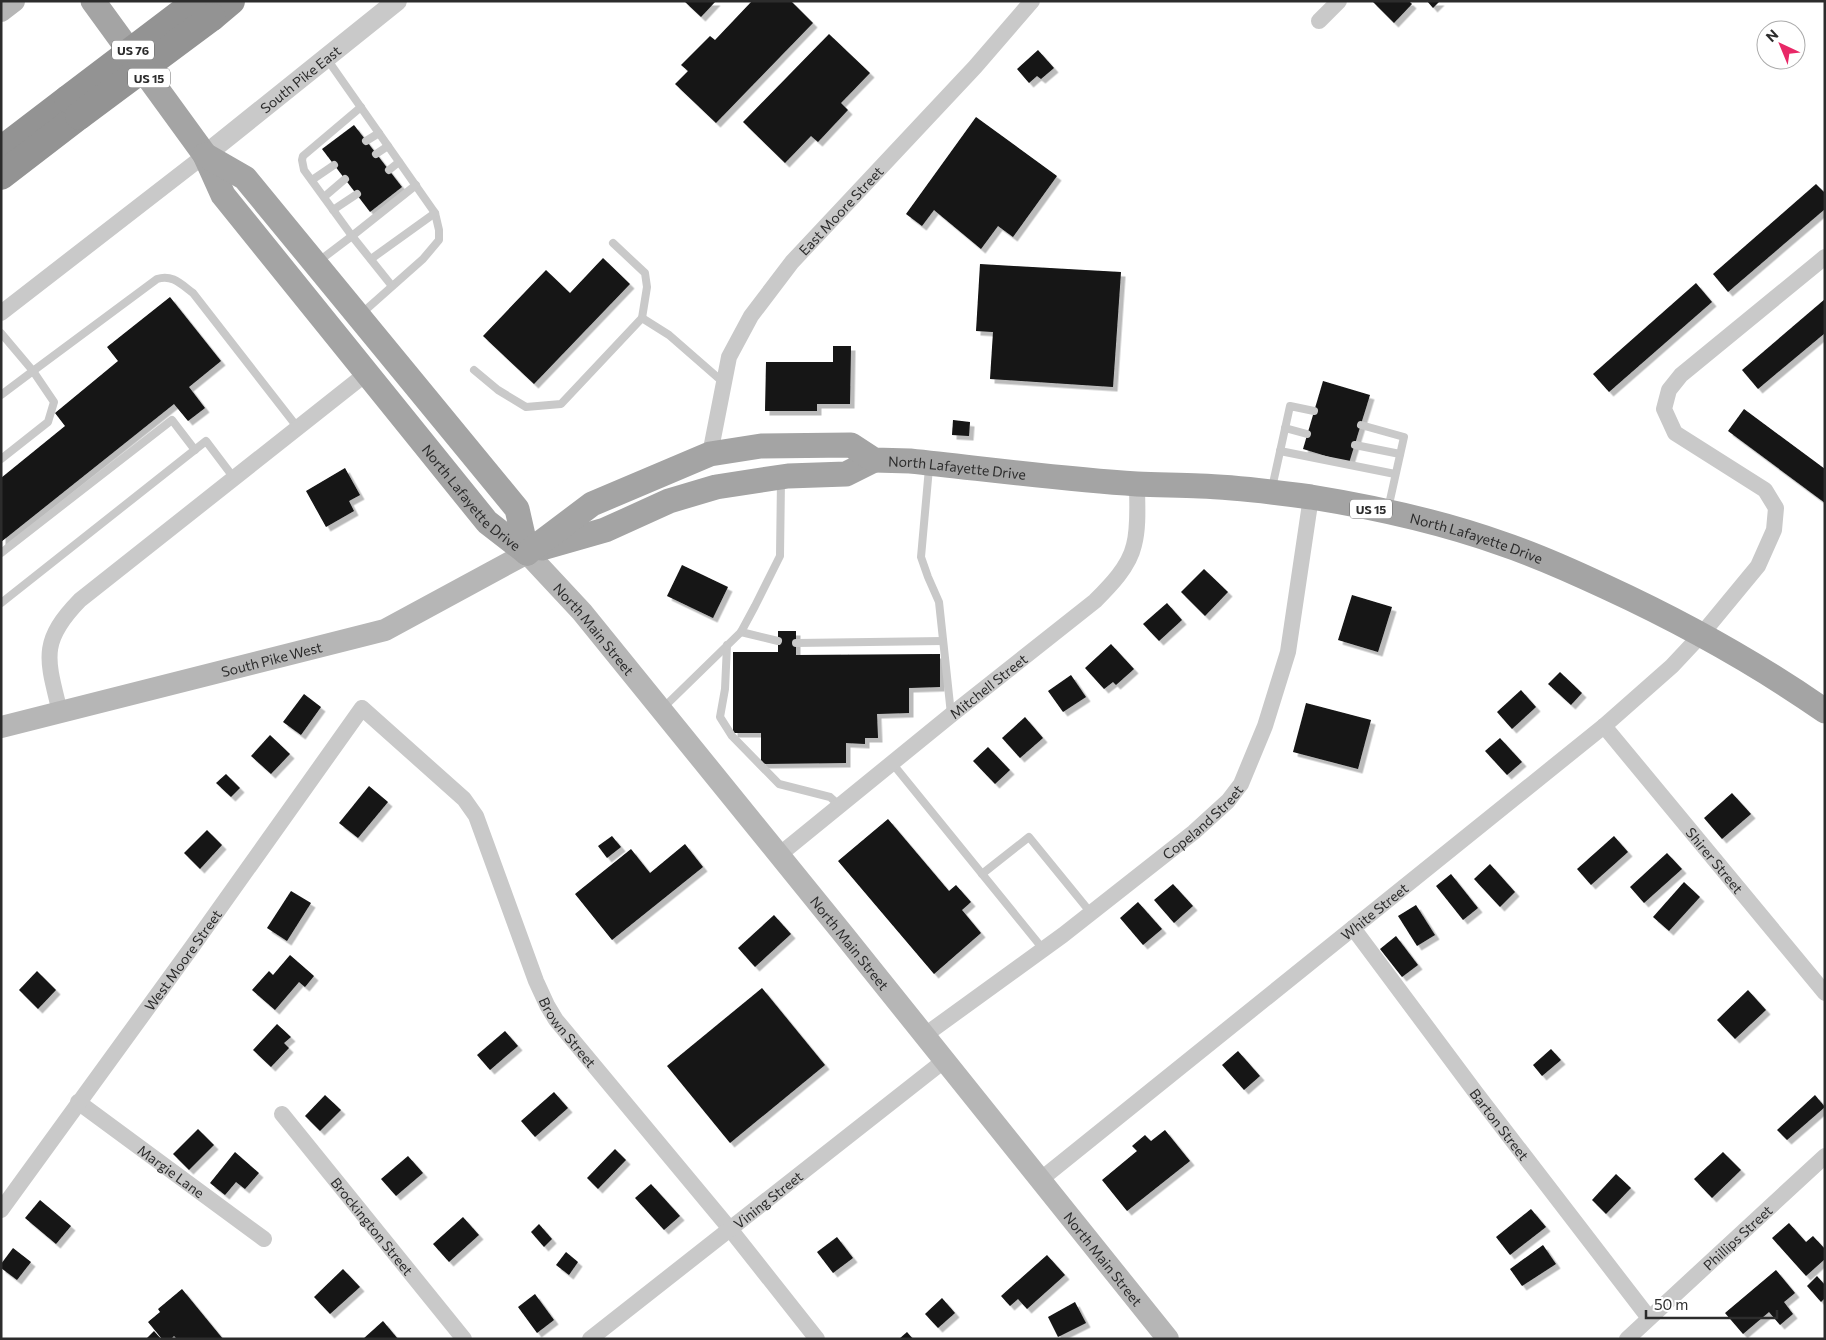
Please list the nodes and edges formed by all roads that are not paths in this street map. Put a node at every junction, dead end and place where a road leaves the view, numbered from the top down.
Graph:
1 (14, 1) edge
2 (93, 1) edge
3 (397, 1) edge
4 (1032, 1) edge
5 (1339, 1) edge
6 (213, 6) edge
7 (1, 11) edge
8 (1320, 21) dead end
9 (326, 57) junction
10 (361, 107) junction
11 (74, 108) junction
12 (379, 132) junction
13 (366, 141) dead end
14 (388, 146) junction
15 (1, 150) edge
16 (376, 154) dead end
17 (205, 155) junction
18 (400, 162) junction
19 (334, 165) dead end
20 (389, 170) dead end
21 (1, 176) edge
22 (345, 179) dead end
23 (312, 180) junction
24 (416, 185) junction
25 (356, 194) dead end
26 (324, 197) junction
27 (333, 210) junction
28 (435, 213) junction
29 (352, 236) junction
30 (613, 244) dead end
31 (1825, 257) edge
32 (371, 259) junction
33 (316, 264) junction
34 (392, 286) junction
35 (1, 313) edge
36 (358, 316) junction
37 (642, 318) junction
38 (1, 333) edge
39 (32, 370) junction
40 (474, 370) dead end
41 (367, 373) junction
42 (724, 383) junction
43 (1, 395) edge
44 (1314, 411) dead end
45 (1361, 425) dead end
46 (298, 428) junction
47 (1285, 428) junction
48 (1307, 434) dead end
49 (1355, 444) dead end
50 (195, 450) junction
51 (1280, 451) junction
52 (710, 454) junction
53 (1400, 454) junction
54 (1, 459) edge
55 (874, 460) junction
56 (930, 463) junction
57 (1395, 474) junction
58 (781, 477) junction
59 (234, 478) junction
60 (1138, 484) junction
61 (1271, 492) junction
62 (1311, 498) junction
63 (1387, 512) junction
64 (527, 552) junction
65 (1, 553) edge
66 (1, 603) edge
67 (741, 632) junction
68 (1701, 635) junction
69 (778, 641) dead end
70 (943, 641) junction
71 (796, 643) dead end
72 (727, 645) junction
73 (1819, 704) edge
74 (362, 708) joint
75 (661, 710) junction
76 (60, 712) junction
77 (951, 715) junction
78 (1604, 726) junction
79 (1, 727) edge
80 (892, 763) junction
81 (840, 806) junction
82 (780, 856) junction
83 (982, 874) junction
84 (1091, 913) junction
85 (1352, 928) junction
86 (1043, 949) junction
87 (1825, 993) edge
88 (925, 1035) junction
89 (945, 1060) junction
90 (78, 1102) junction
91 (282, 1114) dead end
92 (1825, 1156) edge
93 (1040, 1180) junction
94 (1, 1210) edge
95 (730, 1229) junction
96 (264, 1239) dead end
97 (1649, 1318) junction
98 (464, 1339) edge
99 (590, 1339) edge
100 (817, 1339) edge
101 (1168, 1339) edge
102 (1627, 1339) edge

1 - 7 main road
2 - 17 main road, US 15
3 - 9 street, South Pike East
4 - 42 street, East Moore Street
5 - 8 street
6 - 11 highway, US 76, bridge
9 - 10 lane
9 - 17 street, South Pike East
10 - 12 lane
10 - 23 lane
11 - 15 highway, US 76
11 - 21 highway, US 76
12 - 13 lane
12 - 14 lane
14 - 16 lane
14 - 18 lane
17 - 33 main road
17 - 35 street
17 - 41 main road, North Lafayette Drive
18 - 20 lane
18 - 24 lane
19 - 23 lane
22 - 26 lane
23 - 26 lane
24 - 28 lane
24 - 29 lane
25 - 27 lane
26 - 27 lane
27 - 29 lane
28 - 32 lane
28 - 34 lane
29 - 32 lane
29 - 33 lane
30 - 37 lane
31 - 68 street, White Street
32 - 34 lane
33 - 36 main road
34 - 36 lane
36 - 64 main road
37 - 40 lane
37 - 42 lane
38 - 39 lane
39 - 43 lane
39 - 46 lane
39 - 54 lane
41 - 46 street
41 - 64 main road, North Lafayette Drive
42 - 52 street, East Moore Street
44 - 47 lane
45 - 53 lane
46 - 59 street
47 - 48 lane
47 - 51 lane
49 - 53 lane
50 - 59 lane
50 - 65 lane
50 - 66 lane
51 - 57 lane
51 - 61 lane
52 - 55 main road, North Lafayette Drive
52 - 64 main road, North Lafayette Drive
53 - 57 lane
55 - 56 main road, North Lafayette Drive / US 15
55 - 58 main road
56 - 60 main road, North Lafayette Drive / US 15
56 - 70 lane
57 - 63 lane
58 - 64 main road
58 - 67 lane
59 - 76 street
60 - 61 main road, North Lafayette Drive / US 15
60 - 77 street, Mitchell Street
61 - 62 main road, North Lafayette Drive / US 15
62 - 63 main road, North Lafayette Drive / US 15
62 - 84 street, Copeland Street
63 - 68 main road, North Lafayette Drive / US 15
64 - 75 main road, North Main Street
64 - 76 main road, South Pike West
67 - 69 lane
67 - 72 lane
68 - 73 main road, North Lafayette Drive / US 15
68 - 78 street, White Street
70 - 71 lane
70 - 77 lane
72 - 75 lane
72 - 81 lane
74 - 90 street, West Moore Street
74 - 95 street, Brown Street
75 - 82 main road, North Main Street
76 - 79 main road, South Pike West
77 - 80 street, Mitchell Street
78 - 85 street, White Street
78 - 87 street, Shirer Street
80 - 81 street, Mitchell Street
80 - 83 lane
81 - 82 street, Mitchell Street
82 - 88 main road, North Main Street
83 - 84 lane
83 - 86 lane
84 - 86 street, Copeland Street
85 - 93 street, White Street
85 - 97 street, Barton Street
86 - 88 street, Copeland Street
88 - 89 main road, North Main Street
89 - 93 main road, North Main Street
89 - 95 street, Vining Street
90 - 94 street, West Moore Street
90 - 96 street, Margie Lane
91 - 98 street, Brockington Street
92 - 97 street, Phillips Street
93 - 101 main road, North Main Street
95 - 99 street, Vining Street
95 - 100 street, Brown Street
97 - 102 street, Phillips Street

